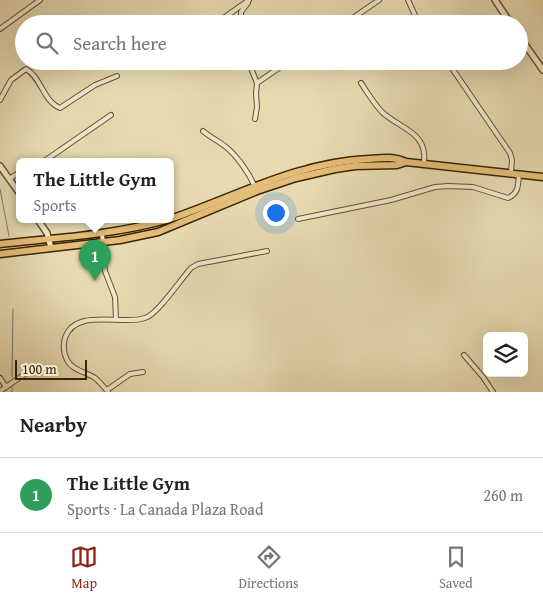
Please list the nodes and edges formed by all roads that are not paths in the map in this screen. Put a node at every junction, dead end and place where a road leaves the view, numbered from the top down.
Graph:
1 (29, 0) edge
2 (40, 0) edge
3 (250, 0) edge
4 (379, 0) edge
5 (408, 0) edge
6 (495, 0) edge
7 (33, 5) junction
8 (19, 15) edge
9 (228, 15) edge
10 (241, 15) edge
11 (357, 15) edge
12 (416, 15) edge
13 (505, 15) edge
14 (15, 18) edge
15 (0, 28) edge
16 (528, 49) edge
17 (25, 70) edge
18 (27, 70) edge
19 (252, 70) edge
20 (276, 70) edge
21 (453, 70) edge
22 (543, 70) edge
23 (117, 76) dead end
24 (257, 83) junction
25 (361, 83) dead end
26 (0, 100) edge
27 (110, 115) dead end
28 (255, 119) dead end
29 (203, 130) dead end
30 (49, 158) edge
31 (424, 163) junction
32 (0, 166) edge
33 (512, 173) junction
34 (519, 174) junction
35 (16, 175) edge
36 (543, 177) edge
37 (9, 179) junction
38 (256, 188) junction
39 (16, 189) edge
40 (208, 209) junction
41 (174, 217) edge
42 (298, 219) dead end
43 (40, 223) edge
44 (151, 223) edge
45 (102, 233) junction
46 (49, 239) junction
47 (103, 242) junction
48 (0, 244) edge
49 (51, 248) junction
50 (267, 251) dead end
51 (0, 254) edge
52 (116, 319) junction
53 (464, 355) dead end
54 (28, 372) dead end
55 (143, 372) dead end
56 (0, 378) edge
57 (6, 387) junction
58 (0, 391) edge
59 (108, 391) edge
60 (493, 392) edge

1 - 7 street
2 - 7 street
3 - 9 street
3 - 10 street
4 - 11 street
5 - 12 street
6 - 13 street
7 - 8 street
14 - 15 street
16 - 22 street
17 - 26 street
18 - 23 street
19 - 24 street
20 - 24 street
21 - 33 street
24 - 28 street
25 - 31 street
27 - 30 street
29 - 38 street
31 - 33 main road
31 - 38 main road
32 - 37 street
33 - 34 main road
34 - 36 main road
34 - 42 street
35 - 37 street
37 - 39 street
38 - 40 main road
40 - 41 main road
40 - 47 main road
43 - 46 street
44 - 45 main road
45 - 46 main road
45 - 47 street
46 - 48 main road
46 - 49 street
47 - 49 main road
47 - 52 street
49 - 51 main road
50 - 52 street
52 - 59 street
53 - 60 street
54 - 57 street
55 - 59 street
56 - 57 street
57 - 58 street

